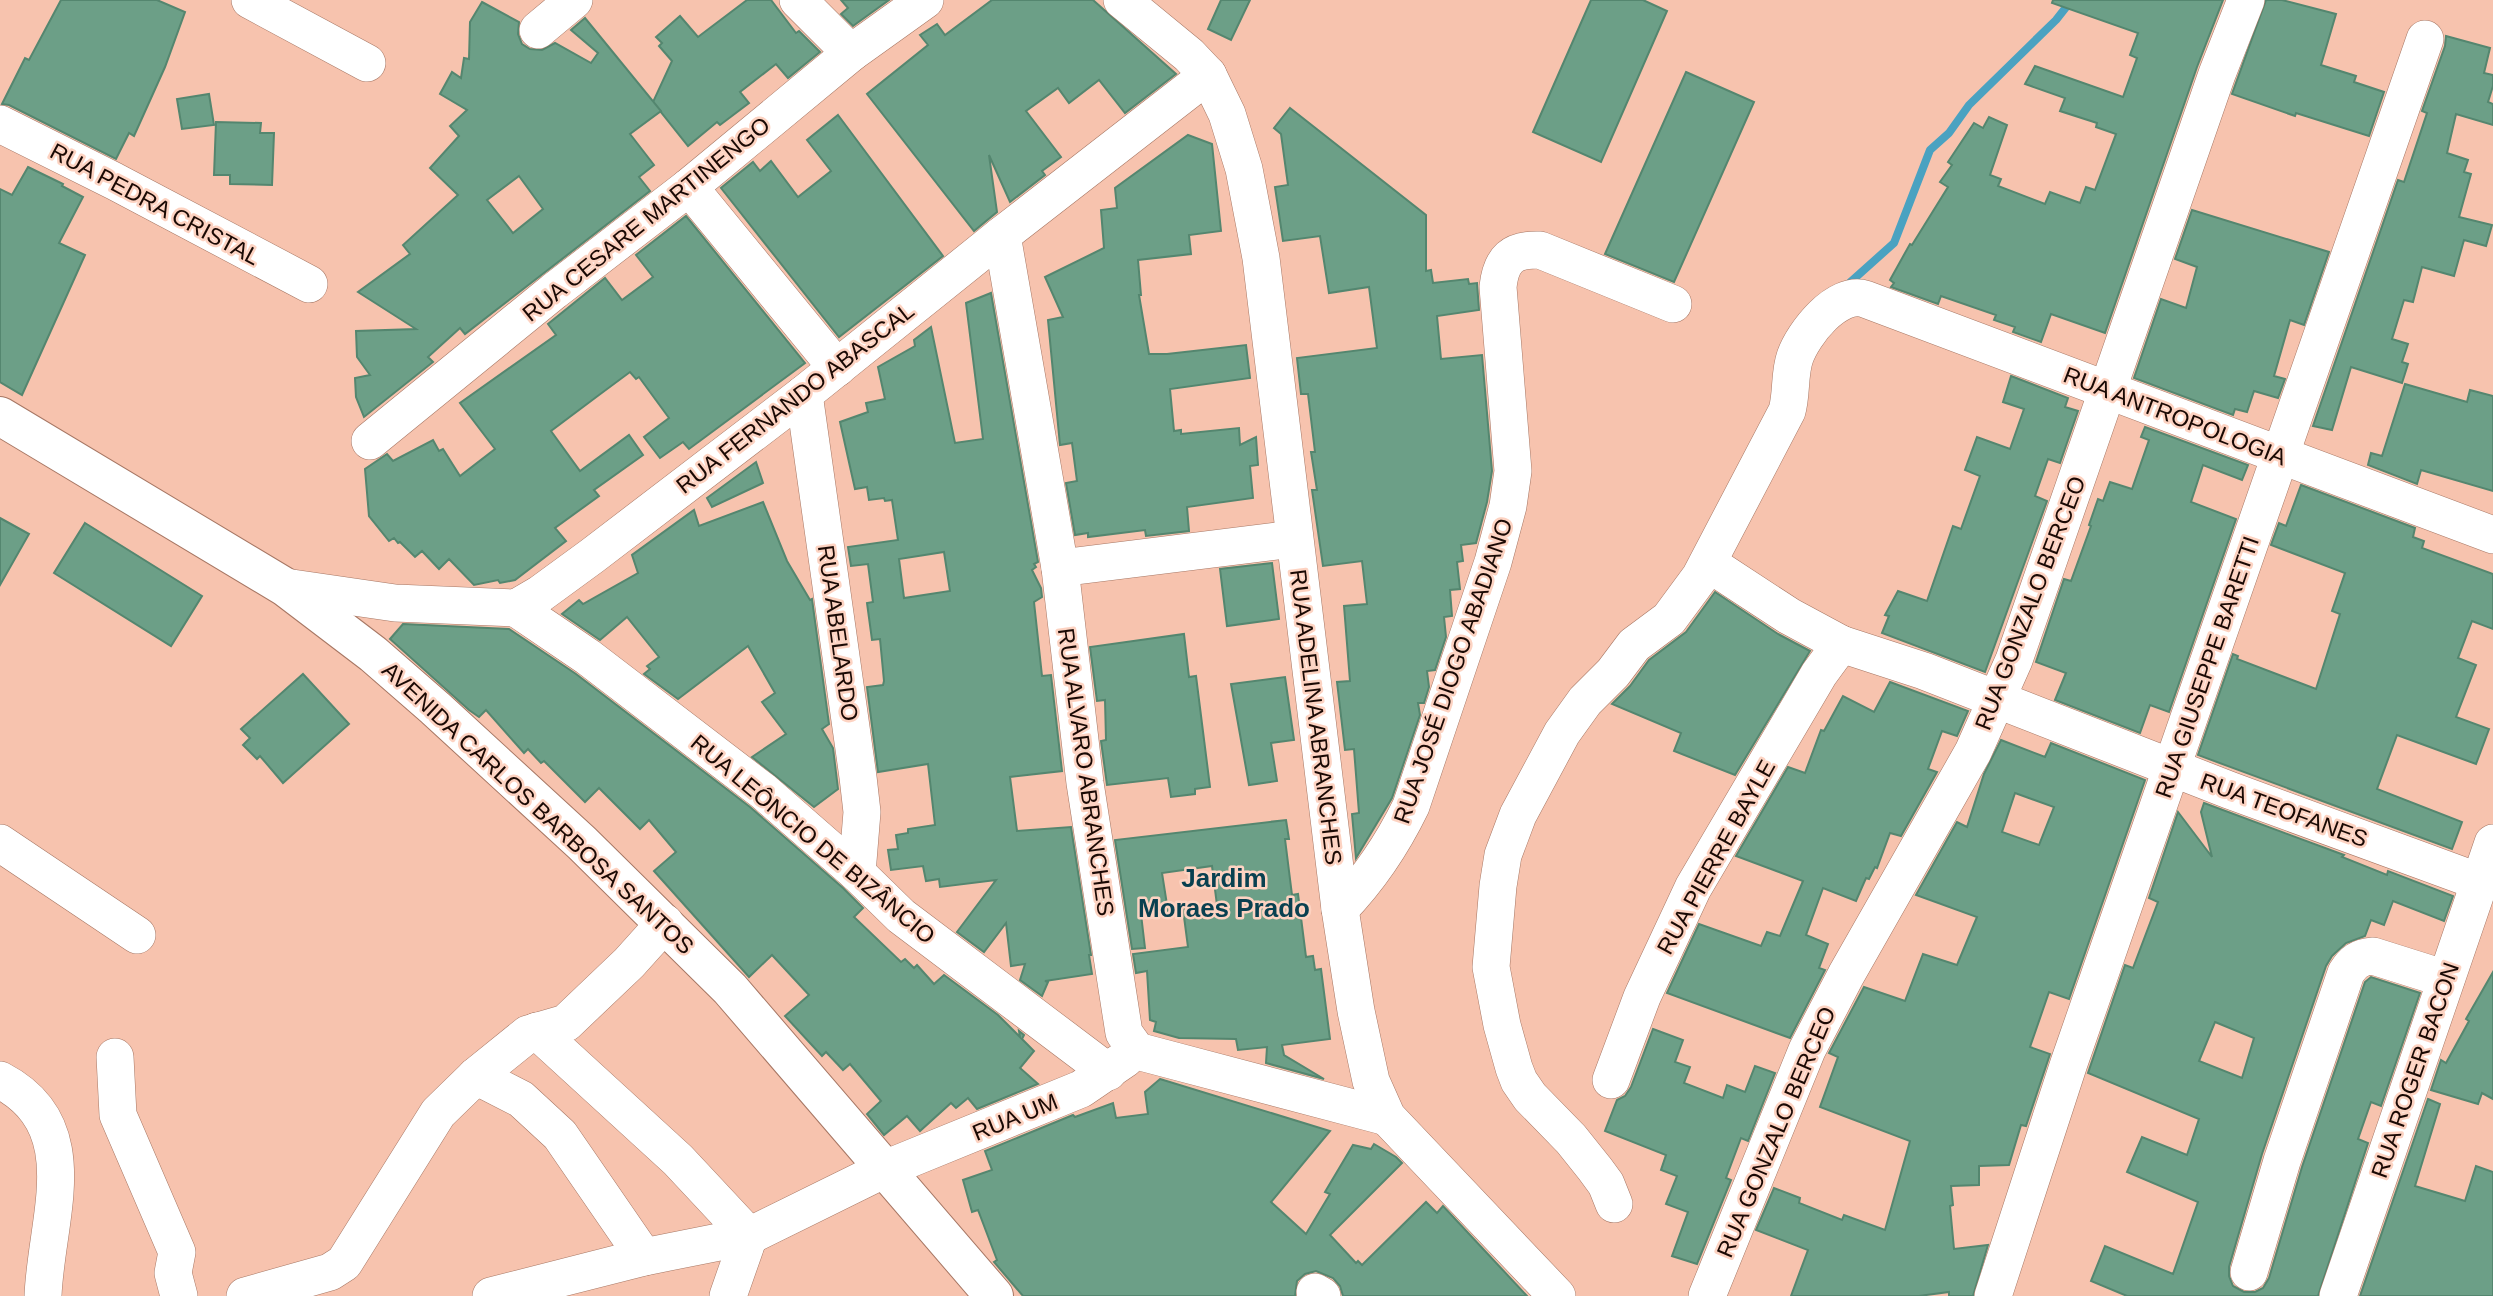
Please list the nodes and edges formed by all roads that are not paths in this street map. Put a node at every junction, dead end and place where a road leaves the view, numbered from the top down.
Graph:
1 (250, 0) edge
2 (574, 0) edge
3 (799, 0) edge
4 (925, 0) edge
5 (1122, 0) edge
6 (2246, 0) edge
7 (538, 30) dead end
8 (2425, 39) dead end
9 (851, 53) junction
10 (367, 63) dead end
11 (1208, 75) junction
12 (0, 124) edge
13 (690, 187) junction
14 (1002, 235) junction
15 (309, 284) dead end
16 (1673, 304) dead end
17 (837, 368) junction
18 (2107, 390) junction
19 (804, 394) junction
20 (0, 416) edge
21 (370, 441) dead end
22 (2280, 456) junction
23 (2493, 535) edge
24 (1294, 539) junction
25 (1708, 563) junction
26 (1060, 568) junction
27 (331, 604) junction
28 (516, 608) junction
29 (1841, 643) junction
30 (1997, 700) junction
31 (2172, 767) junction
32 (0, 843) edge
33 (2493, 843) edge
34 (857, 873) junction
35 (2480, 882) junction
36 (1339, 909) junction
37 (665, 923) junction
38 (137, 935) dead end
39 (2446, 979) junction
40 (537, 1031) junction
41 (1137, 1051) junction
42 (115, 1056) dead end
43 (1108, 1072) junction
44 (476, 1076) junction
45 (0, 1080) edge
46 (1611, 1080) dead end
47 (1387, 1117) junction
48 (886, 1169) junction
49 (1614, 1204) dead end
50 (749, 1237) junction
51 (644, 1257) junction
52 (2249, 1272) dead end
53 (258, 1294) edge
54 (43, 1296) edge
55 (179, 1296) edge
56 (491, 1296) edge
57 (728, 1296) edge
58 (994, 1296) edge
59 (1557, 1296) edge
60 (1707, 1296) edge
61 (1993, 1296) edge
62 (2339, 1296) edge

1 - 10 street
2 - 7 street
3 - 9 street
4 - 9 street, RUA CESARE MARTINENGO
5 - 11 street
6 - 18 street, RUA GONZALO BERCEO
8 - 22 street, RUA GIUSEPPE BARETTI
9 - 13 street, RUA CESARE MARTINENGO
11 - 14 street, RUA FERNANDO ABASCAL
11 - 24 street, RUA ADELINA ABRANCHES
12 - 15 street, RUA PEDRA CRISTAL
13 - 17 street
13 - 21 street, RUA CESARE MARTINENGO
14 - 17 street, RUA FERNANDO ABASCAL
14 - 26 street, RUA ALVARO ABRANCHES
16 - 36 street, RUA JOSÉ DIOGO ABADIANO
17 - 19 street, RUA FERNANDO ABASCAL
18 - 22 street, RUA ANTROPOLOGIA
18 - 25 street, RUA ANTROPOLOGIA
18 - 30 street, RUA GONZALO BERCEO
19 - 28 street, RUA FERNANDO ABASCAL
19 - 34 street, RUA ABELARDO
20 - 27 main road, AVENIDA CARLOS BARBOSA SANTOS
22 - 23 street, RUA ANTROPOLOGIA
22 - 31 street, RUA GIUSEPPE BARETTI
24 - 26 street
24 - 36 street, RUA ADELINA ABRANCHES
25 - 29 street, RUA TEOFANES
25 - 49 street
26 - 41 street, RUA ALVARO ABRANCHES
27 - 28 street
27 - 37 main road, AVENIDA CARLOS BARBOSA SANTOS
28 - 34 street, RUA LEÔNCIO DE BIZÂNCIO
29 - 30 street, RUA TEOFANES
29 - 46 street, RUA PIERRE BAYLE
30 - 31 street, RUA TEOFANES
30 - 60 street, RUA GONZALO BERCEO
31 - 35 street, RUA TEOFANES
31 - 61 street, RUA GIUSEPPE BARETTI
32 - 38 street
33 - 35 street, RUA ROGER BACON
34 - 43 street, RUA LEÔNCIO DE BIZÂNCIO
35 - 39 street, RUA ROGER BACON
36 - 47 street, RUA ADELINA ABRANCHES
37 - 40 street
37 - 48 main road, AVENIDA CARLOS BARBOSA SANTOS
39 - 52 street
39 - 62 street, RUA ROGER BACON
40 - 44 street
40 - 50 street
41 - 43 street, RUA UM
41 - 47 street
42 - 55 street
43 - 48 street, RUA UM
44 - 51 street
44 - 53 street
45 - 54 street
47 - 59 street, RUA ADELINA ABRANCHES
48 - 50 street, RUA UM
48 - 58 main road, AVENIDA CARLOS BARBOSA SANTOS
50 - 51 street, RUA UM
50 - 57 street
51 - 56 street, RUA UM

